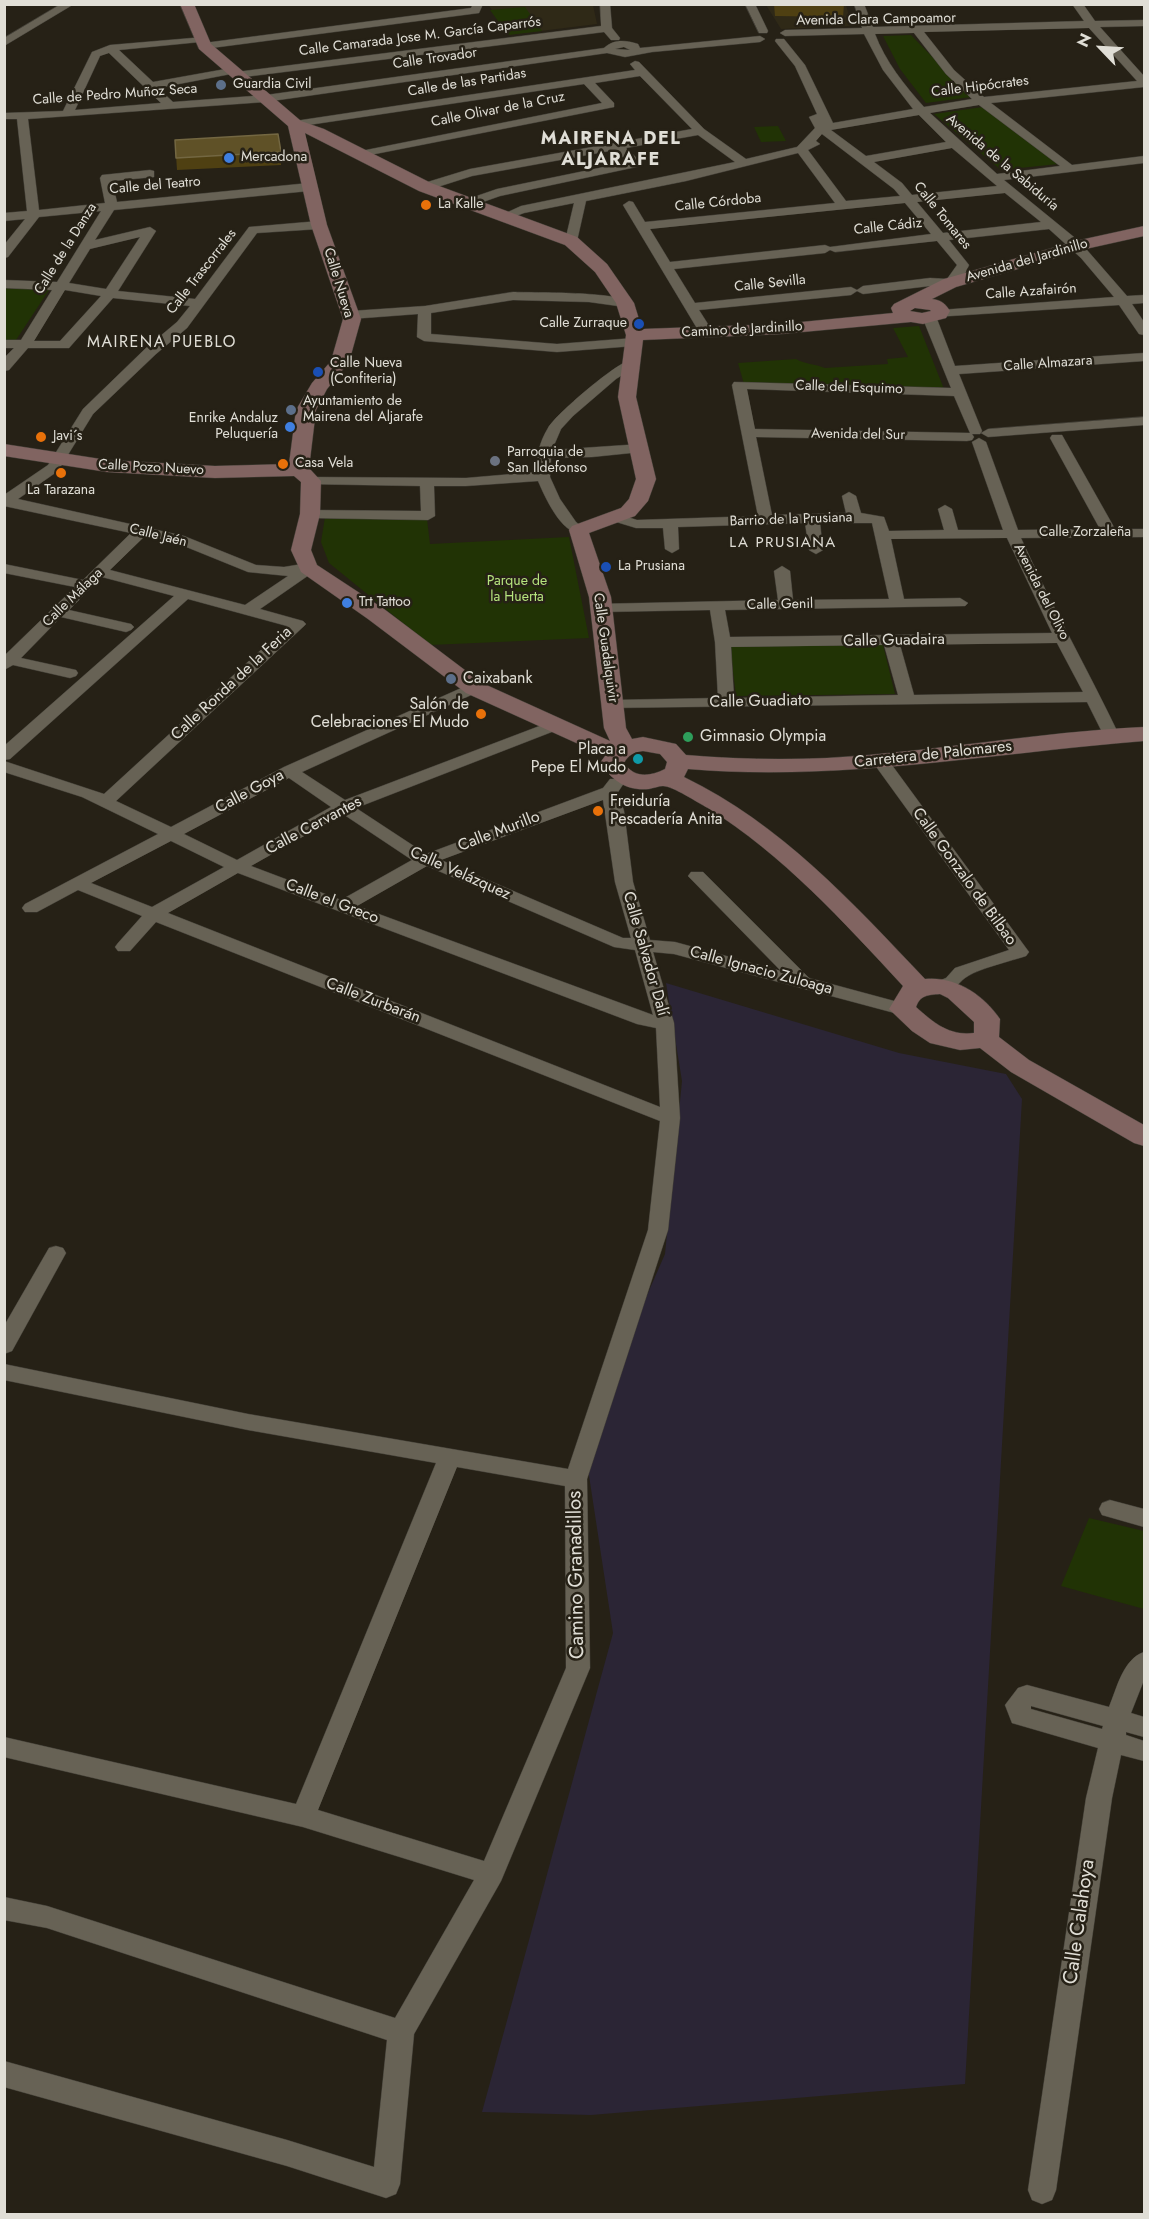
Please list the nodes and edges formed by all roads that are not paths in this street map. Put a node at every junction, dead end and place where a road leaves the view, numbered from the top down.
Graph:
1 (69, 4) edge
2 (187, 4) edge
3 (478, 4) edge
4 (605, 4) edge
5 (750, 4) edge
6 (760, 4) edge
7 (859, 4) edge
8 (1077, 4) edge
9 (1144, 23) edge
10 (608, 28) junction
11 (1095, 28) junction
12 (1144, 28) edge
13 (869, 31) junction
14 (918, 33) junction
15 (772, 36) junction
16 (202, 42) junction
17 (4, 43) edge
18 (110, 48) junction
19 (629, 49) junction
20 (393, 54) junction
21 (325, 63) junction
22 (643, 72) junction
23 (233, 73) junction
24 (415, 77) junction
25 (586, 80) junction
26 (341, 82) dead end
27 (1144, 83) edge
28 (151, 86) junction
29 (264, 98) junction
30 (981, 102) junction
31 (441, 103) junction
32 (172, 107) junction
33 (918, 111) junction
34 (67, 114) junction
35 (4, 116) edge
36 (22, 117) junction
37 (821, 128) junction
38 (301, 129) junction
39 (700, 131) junction
40 (837, 141) junction
41 (956, 144) junction
42 (617, 146) junction
43 (801, 149) junction
44 (360, 154) junction
45 (1144, 159) edge
46 (865, 160) junction
47 (743, 162) junction
48 (1068, 168) junction
49 (150, 174) dead end
50 (996, 178) junction
51 (309, 187) junction
52 (425, 187) junction
53 (1008, 189) junction
54 (581, 198) junction
55 (910, 198) junction
56 (466, 204) junction
57 (111, 205) junction
58 (843, 205) junction
59 (629, 206) dead end
60 (34, 215) junction
61 (4, 217) edge
62 (502, 217) junction
63 (319, 225) junction
64 (1051, 225) junction
65 (641, 226) junction
66 (1144, 231) edge
67 (940, 236) junction
68 (1144, 238) edge
69 (571, 241) junction
70 (86, 246) junction
71 (1081, 250) junction
72 (4, 254) edge
73 (666, 266) junction
74 (950, 283) junction
75 (4, 284) edge
76 (59, 286) junction
77 (110, 294) junction
78 (1144, 299) edge
79 (1123, 300) junction
80 (198, 303) junction
81 (625, 303) junction
82 (692, 307) junction
83 (425, 310) junction
84 (920, 310) junction
85 (351, 315) junction
86 (850, 323) joint
87 (1144, 331) edge
88 (706, 332) junction
89 (635, 339) junction
90 (4, 344) edge
91 (25, 344) junction
92 (1144, 357) edge
93 (630, 364) junction
94 (4, 367) edge
95 (951, 370) junction
96 (959, 392) junction
97 (1144, 421) edge
98 (1144, 430) edge
99 (750, 433) junction
100 (980, 436) junction
101 (1057, 438) junction
102 (641, 448) junction
103 (4, 450) edge
104 (544, 454) junction
105 (58, 460) junction
106 (305, 475) junction
107 (543, 476) junction
108 (427, 483) junction
109 (849, 496) dead end
110 (5, 501) edge
111 (945, 509) dead end
112 (310, 514) junction
113 (618, 518) junction
114 (855, 518) junction
115 (812, 519) junction
116 (766, 521) junction
117 (670, 524) junction
118 (579, 530) junction
119 (141, 531) junction
120 (952, 533) junction
121 (1110, 533) junction
122 (1144, 533) edge
123 (882, 534) junction
124 (1012, 534) junction
125 (672, 549) dead end
126 (816, 550) dead end
127 (4, 568) edge
128 (309, 568) junction
129 (782, 571) dead end
130 (99, 572) junction
131 (86, 585) junction
132 (184, 595) junction
133 (897, 603) junction
134 (960, 603) dead end
135 (786, 605) junction
136 (601, 606) junction
137 (717, 606) junction
138 (247, 611) junction
139 (58, 612) junction
140 (126, 627) dead end
141 (1064, 638) junction
142 (891, 641) junction
143 (723, 642) junction
144 (7, 663) edge
145 (70, 673) dead end
146 (474, 688) junction
147 (1094, 697) junction
148 (908, 701) junction
149 (726, 702) junction
150 (612, 705) junction
151 (556, 725) junction
152 (1144, 735) edge
153 (1113, 737) junction
154 (621, 750) junction
155 (4, 755) edge
156 (880, 761) junction
157 (4, 766) edge
158 (674, 770) junction
159 (290, 771) junction
160 (615, 784) junction
161 (106, 801) junction
162 (343, 807) junction
163 (170, 834) junction
164 (425, 860) junction
165 (237, 867) junction
166 (697, 876) dead end
167 (76, 884) junction
168 (343, 906) junction
169 (32, 908) dead end
170 (152, 915) junction
171 (644, 946) junction
172 (124, 947) dead end
173 (803, 982) junction
174 (917, 995) junction
175 (665, 1023) junction
176 (985, 1039) junction
177 (670, 1118) junction
178 (1144, 1137) edge
179 (56, 1253) dead end
180 (4, 1346) edge
181 (4, 1372) edge
182 (450, 1457) junction
183 (576, 1479) junction
184 (1110, 1509) dead end
185 (1144, 1518) edge
186 (1144, 1662) edge
187 (1144, 1727) edge
188 (1115, 1731) junction
189 (4, 1747) edge
190 (1144, 1751) edge
191 (303, 1816) junction
192 (481, 1871) dead end
193 (4, 1908) edge
194 (401, 2032) junction
195 (4, 2074) edge
196 (1042, 2190) dead end

1 - 17 street
2 - 16 street
3 - 16 street
4 - 10 street
5 - 15 street
6 - 15 street
7 - 13 street, Avenida de la Sabiduría
8 - 11 street
9 - 11 street, Avenida Clara Campoamor
10 - 19 street
10 - 20 street, Calle Camarada Jose M. García Caparrós
11 - 12 street, Avenida Clara Campoamor
11 - 13 street, Avenida Clara Campoamor
11 - 14 street, Avenida Clara Campoamor
11 - 27 street
13 - 14 street, Avenida Clara Campoamor
13 - 15 street, Avenida Clara Campoamor
13 - 33 street, Avenida de la Sabiduría
14 - 30 street
15 - 19 street, Avenida Clara Campoamor
15 - 37 street
16 - 18 street
16 - 23 street
18 - 28 street
18 - 34 street
19 - 22 street
19 - 24 street, Calle Trovador
20 - 21 street, Calle Camarada Jose M. García Caparrós
20 - 24 street
21 - 23 street, Calle Camarada Jose M. García Caparrós
21 - 26 street
22 - 25 street, Calle de las Partidas
22 - 39 street
23 - 28 street, Calle Camarada Jose M. García Caparrós
23 - 29 street
24 - 29 street, Calle Trovador
24 - 31 street
25 - 31 street, Calle de las Partidas
25 - 44 street, Calle Olivar de la Cruz
27 - 30 street, Calle Hipócrates
28 - 32 street
29 - 32 street, Calle de Pedro Muñoz Seca
29 - 38 street
30 - 33 street, Calle Hipócrates
30 - 48 street
31 - 38 street, Calle de las Partidas
32 - 34 street, Calle de Pedro Muñoz Seca
33 - 37 street, Calle Hipócrates
33 - 41 street, Avenida de la Sabiduría
34 - 36 street, Calle de Pedro Muñoz Seca
35 - 36 street, Calle de Pedro Muñoz Seca
36 - 60 street
37 - 40 street, Calle Tomares
37 - 43 street
38 - 44 street
38 - 51 street, Calle Nueva
39 - 42 street
39 - 47 street
40 - 43 street
40 - 46 street, Calle Tomares
41 - 46 street
41 - 50 street, Avenida de la Sabiduría
42 - 52 street
42 - 56 street
43 - 47 street
43 - 58 street
44 - 52 street
45 - 48 street
46 - 55 street, Calle Tomares
47 - 54 street
48 - 50 street
49 - 57 street, Calle de la Danza
50 - 53 street, Avenida de la Sabiduría
51 - 57 street, Calle del Teatro
51 - 63 street, Calle Nueva
52 - 56 street
53 - 55 street, Calle Córdoba
53 - 64 street, Avenida de la Sabiduría
54 - 62 street
54 - 69 street
55 - 58 street, Calle Córdoba
55 - 67 street, Calle Tomares
56 - 62 street
57 - 60 street, Calle del Teatro
57 - 70 street, Calle de la Danza
58 - 65 street, Calle Córdoba
59 - 65 street
60 - 61 street, Calle del Teatro
60 - 72 street
62 - 69 street
63 - 80 street, Calle Trascorrales
63 - 85 street, Calle Nueva
64 - 67 street, Calle Cádiz
64 - 71 street, Avenida de la Sabiduría
65 - 73 street
66 - 71 street, Avenida del Jardinillo
67 - 73 street, Calle Cádiz
67 - 74 street, Calle Tomares
68 - 71 street, Avenida del Jardinillo
69 - 81 street
70 - 76 street, Calle de la Danza
70 - 77 street
71 - 74 street, Avenida del Jardinillo
71 - 79 street, Avenida de la Sabiduría
71 - 84 street, Avenida del Jardinillo
73 - 82 street
74 - 82 street, Calle Sevilla
74 - 84 street, Avenida del Jardinillo
75 - 76 street
76 - 77 street
76 - 91 street, Calle de la Danza
77 - 80 street
77 - 91 street
78 - 79 street, Calle Azafairón
79 - 84 street, Calle Azafairón
79 - 87 street, Avenida de la Sabiduría
80 - 105 street, Calle Trascorrales
81 - 83 street
81 - 89 street
82 - 88 street
83 - 85 street
83 - 89 street
84 - 86 street, Avenida del Jardinillo
84 - 95 street, Avenida del Olivo
85 - 106 street, Calle Nueva
86 - 88 street, Camino de Jardinillo
88 - 89 street, Camino de Jardinillo
89 - 93 street
90 - 91 street
91 - 94 street, Calle de la Danza
92 - 95 street, Calle Almazara
93 - 102 street
93 - 104 street
95 - 96 street, Avenida del Olivo
96 - 99 street, Calle del Esquimo
96 - 100 street, Avenida del Olivo
97 - 100 street, Avenida del Sur
98 - 101 street, Avenida del Sur
99 - 100 street, Avenida del Sur
99 - 116 street
100 - 101 street, Avenida del Sur
100 - 124 street, Avenida del Olivo
101 - 121 street
102 - 104 street
102 - 113 street
103 - 105 street, Calle Pozo Nuevo
104 - 107 street, Calle Guadalquivir
105 - 106 street, Calle Pozo Nuevo
105 - 110 street, Calle Trascorrales
106 - 108 street
106 - 112 street, Calle Nueva
107 - 108 street
107 - 118 street, Calle Guadalquivir
108 - 112 street
109 - 114 street
110 - 119 street, Calle Jaén
111 - 120 street
112 - 128 street, Calle Nueva
113 - 117 street, Barrio de la Prusiana
113 - 118 street
114 - 115 street, Barrio de la Prusiana
114 - 123 street, Barrio de la Prusiana
115 - 116 street, Barrio de la Prusiana
115 - 126 street
116 - 117 street, Barrio de la Prusiana
117 - 125 street
118 - 136 street, Calle Guadalquivir
119 - 128 street, Calle Jaén
119 - 130 street, Calle Málaga
120 - 123 street, Calle Zorzaleña
120 - 124 street, Calle Zorzaleña
121 - 122 street, Calle Zorzaleña
121 - 124 street, Calle Zorzaleña
123 - 133 street
124 - 141 street, Avenida del Olivo
127 - 131 street
128 - 138 street
128 - 146 street
129 - 135 street
130 - 131 street, Calle Málaga
130 - 132 street, Calle Ronda de la Feria
131 - 139 street, Calle Málaga
132 - 138 street, Calle Ronda de la Feria
132 - 155 street
133 - 134 street, Calle Genil
133 - 135 street, Calle Genil
135 - 137 street, Calle Genil
136 - 137 street, Calle Genil
136 - 150 street, Calle Guadalquivir
137 - 143 street
138 - 161 street, Calle Ronda de la Feria
139 - 140 street
139 - 144 street, Calle Málaga
141 - 142 street, Calle Guadaira
141 - 147 street, Avenida del Olivo
142 - 143 street, Calle Guadaira
142 - 148 street
143 - 149 street
144 - 145 street
146 - 151 street
146 - 159 street, Calle Goya
147 - 148 street, Calle Guadiato
147 - 153 street, Avenida del Olivo
148 - 149 street, Calle Guadiato
149 - 150 street, Calle Guadiato
150 - 154 street, Calle Guadalquivir
151 - 154 street
151 - 162 street, Calle Cervantes
152 - 153 street, Carretera de Palomares
153 - 156 street, Carretera de Palomares
154 - 158 street
154 - 160 street, Calle Guadalquivir
156 - 158 street, Carretera de Palomares
156 - 174 street, Calle Gonzalo de Bilbao
157 - 161 street, Calle el Greco
158 - 160 street, Carretera de Palomares
158 - 174 street
159 - 162 street, Calle Velázquez
159 - 163 street, Calle Goya
160 - 164 street, Calle Murillo
160 - 171 street, Calle Salvador Dalí
161 - 163 street, Calle el Greco
162 - 164 street, Calle Velázquez
162 - 165 street, Calle Cervantes
163 - 165 street, Calle el Greco
163 - 167 street, Calle Goya
164 - 168 street, Calle Murillo
164 - 171 street, Calle Velázquez
165 - 168 street, Calle el Greco
165 - 170 street, Calle Cervantes
166 - 173 street
167 - 169 street, Calle Goya
167 - 170 street, Calle Zurbarán
168 - 175 street, Calle el Greco
170 - 172 street, Calle Cervantes
170 - 177 street, Calle Zurbarán
171 - 173 street, Calle Ignacio Zuloaga
171 - 175 street, Calle Salvador Dalí
173 - 174 street, Calle Ignacio Zuloaga
174 - 176 street
174 - 176 street
175 - 177 street, Calle Salvador Dalí
176 - 178 street
177 - 183 street, Camino Granadillos
179 - 180 street
181 - 182 street
182 - 183 street
182 - 191 street
183 - 194 street, Camino Granadillos
184 - 185 street
186 - 188 street, Calle Calahoya
187 - 188 street
188 - 190 street
188 - 196 street, Calle Calahoya
189 - 191 street
191 - 192 street
193 - 194 street
194 - 195 street, Camino Granadillos

